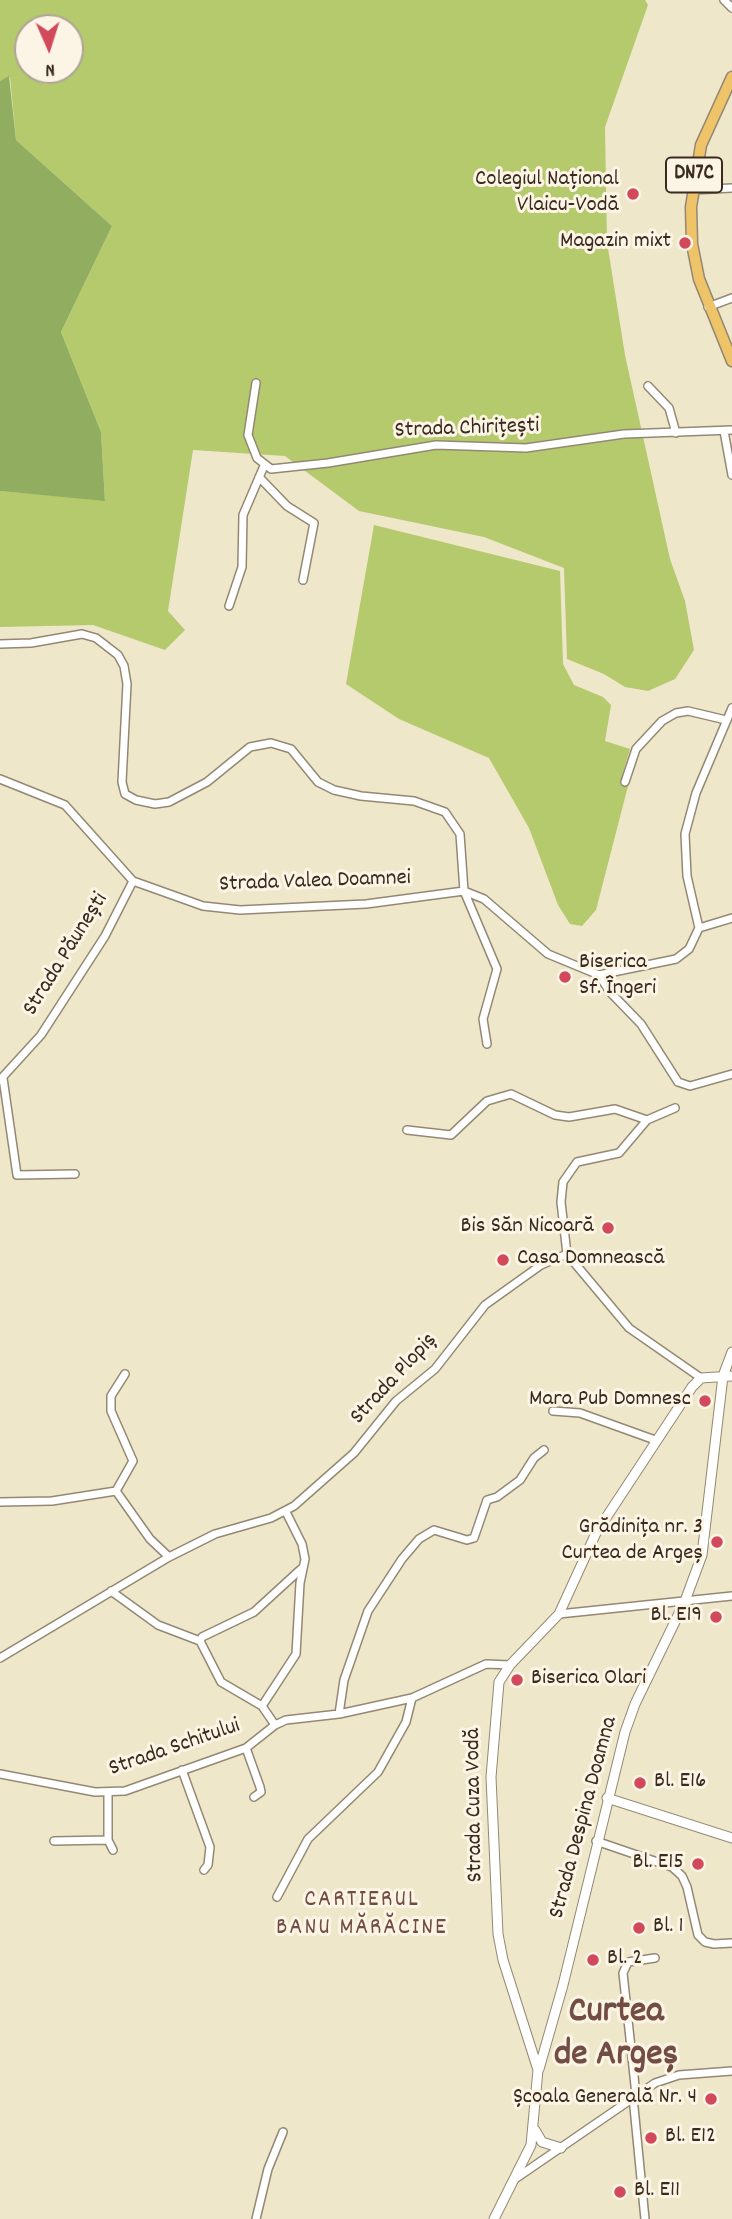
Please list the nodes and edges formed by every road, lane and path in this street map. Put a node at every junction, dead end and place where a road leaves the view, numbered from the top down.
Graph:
1 (724, 0) edge
2 (732, 8) edge
3 (732, 77) edge
4 (732, 188) edge
5 (692, 190) junction
6 (732, 298) edge
7 (708, 307) junction
8 (732, 361) edge
9 (256, 383) dead end
10 (649, 386) dead end
11 (728, 430) edge
12 (676, 433) junction
13 (264, 466) junction
14 (732, 475) edge
15 (259, 477) junction
16 (303, 580) dead end
17 (229, 606) dead end
18 (0, 644) edge
19 (732, 708) edge
20 (726, 720) junction
21 (0, 779) edge
22 (625, 782) dead end
23 (133, 881) junction
24 (464, 891) junction
25 (732, 918) edge
26 (699, 928) junction
27 (599, 975) junction
28 (487, 1044) dead end
29 (732, 1074) edge
30 (1, 1079) edge
31 (675, 1108) dead end
32 (647, 1120) junction
33 (407, 1130) dead end
34 (75, 1174) dead end
35 (567, 1254) junction
36 (732, 1352) edge
37 (125, 1374) dead end
38 (727, 1376) edge
39 (701, 1378) junction
40 (553, 1411) dead end
41 (655, 1440) junction
42 (544, 1450) dead end
43 (116, 1491) junction
44 (0, 1502) edge
45 (286, 1512) junction
46 (169, 1557) junction
47 (302, 1569) junction
48 (111, 1591) junction
49 (732, 1596) edge
50 (685, 1601) junction
51 (559, 1614) junction
52 (200, 1641) junction
53 (0, 1658) edge
54 (510, 1665) junction
55 (412, 1698) junction
56 (262, 1706) junction
57 (339, 1714) junction
58 (275, 1725) junction
59 (246, 1748) junction
60 (182, 1770) junction
61 (0, 1774) edge
62 (108, 1793) junction
63 (254, 1797) dead end
64 (607, 1798) junction
65 (732, 1838) edge
66 (108, 1840) junction
67 (54, 1841) dead end
68 (596, 1841) junction
69 (113, 1850) dead end
70 (204, 1870) dead end
71 (277, 1897) dead end
72 (732, 1943) edge
73 (655, 1958) dead end
74 (538, 2070) junction
75 (732, 2071) edge
76 (635, 2096) junction
77 (535, 2130) junction
78 (283, 2132) dead end
79 (561, 2148) junction
80 (514, 2180) junction
81 (256, 2219) edge
82 (494, 2219) edge
83 (645, 2219) edge

1 - 2 street
3 - 5 main road, DN7C
4 - 5 street
5 - 7 main road, DN7C
6 - 7 street
7 - 8 main road, DN7C
9 - 13 street
10 - 12 street
11 - 12 street, Strada Chirițești
11 - 14 street
12 - 13 street, Strada Chirițești
13 - 15 street
15 - 16 street
15 - 17 street
18 - 24 street
19 - 20 street
20 - 22 street
20 - 26 street
21 - 23 street, Strada Valea Doamnei
23 - 24 street, Strada Valea Doamnei
23 - 30 street, Strada Păunești
24 - 27 street
24 - 28 street
25 - 26 street
26 - 27 street
27 - 29 street
30 - 34 street, Strada Păunești
31 - 32 street
32 - 33 street
32 - 35 street
35 - 39 street
35 - 45 street, Strada Plopiș
36 - 38 street, Strada Despina Doamna
37 - 43 street
38 - 39 street
38 - 50 street, Strada Despina Doamna
39 - 41 street, Strada Cuza Vodă
40 - 41 street
41 - 51 street, Strada Cuza Vodă
42 - 57 street
43 - 44 street
43 - 46 street
45 - 46 street, Strada Plopiș
45 - 47 street
46 - 48 street, Strada Plopiș
47 - 52 street
47 - 56 street, Strada Schitului
48 - 52 street
48 - 53 street, Strada Plopiș
49 - 50 street
50 - 51 street
50 - 64 street, Strada Despina Doamna
51 - 54 street, Strada Cuza Vodă
52 - 56 street
54 - 55 street, Strada Schitului
54 - 74 street, Strada Cuza Vodă
55 - 57 street, Strada Schitului
55 - 71 street
56 - 58 street, Strada Schitului
57 - 58 street, Strada Schitului
58 - 59 street, Strada Schitului
59 - 60 street, Strada Schitului
59 - 63 street
60 - 62 street, Strada Schitului
60 - 70 street
61 - 62 street, Strada Schitului
62 - 66 street
64 - 65 street
64 - 68 street, Strada Despina Doamna
66 - 67 street
66 - 69 street
68 - 72 street
68 - 74 street, Strada Despina Doamna
73 - 76 street
74 - 77 street, Strada Cuza Vodă
75 - 76 street
76 - 79 street
76 - 83 street
77 - 79 street
77 - 80 street, Strada Cuza Vodă
78 - 81 street
79 - 80 street
80 - 82 street, Strada Cuza Vodă

